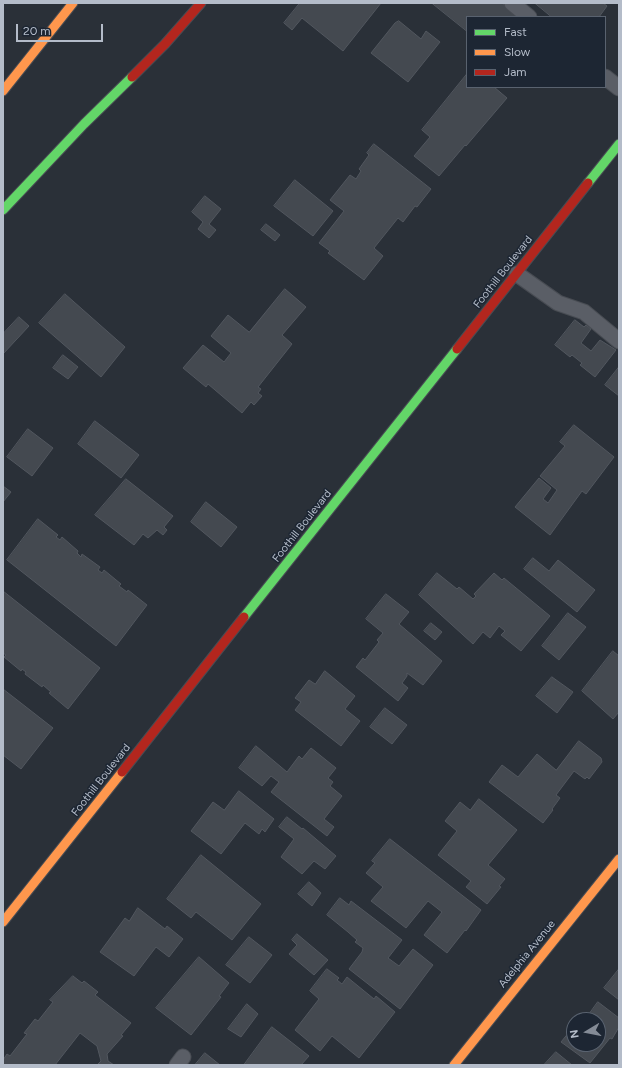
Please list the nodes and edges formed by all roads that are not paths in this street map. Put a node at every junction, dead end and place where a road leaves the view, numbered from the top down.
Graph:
1 (73, 3) edge
2 (201, 3) edge
3 (512, 3) edge
4 (528, 16) edge
5 (606, 78) edge
6 (619, 88) edge
7 (3, 91) edge
8 (619, 144) edge
9 (3, 210) edge
10 (517, 274) junction
11 (619, 341) edge
12 (619, 859) edge
13 (3, 922) edge
14 (454, 1065) edge

1 - 7 main road
2 - 9 main road
3 - 4 lane
5 - 6 lane
8 - 10 main road, Foothill Boulevard
10 - 11 lane
10 - 13 main road, Foothill Boulevard
12 - 14 main road, Adelphia Avenue

